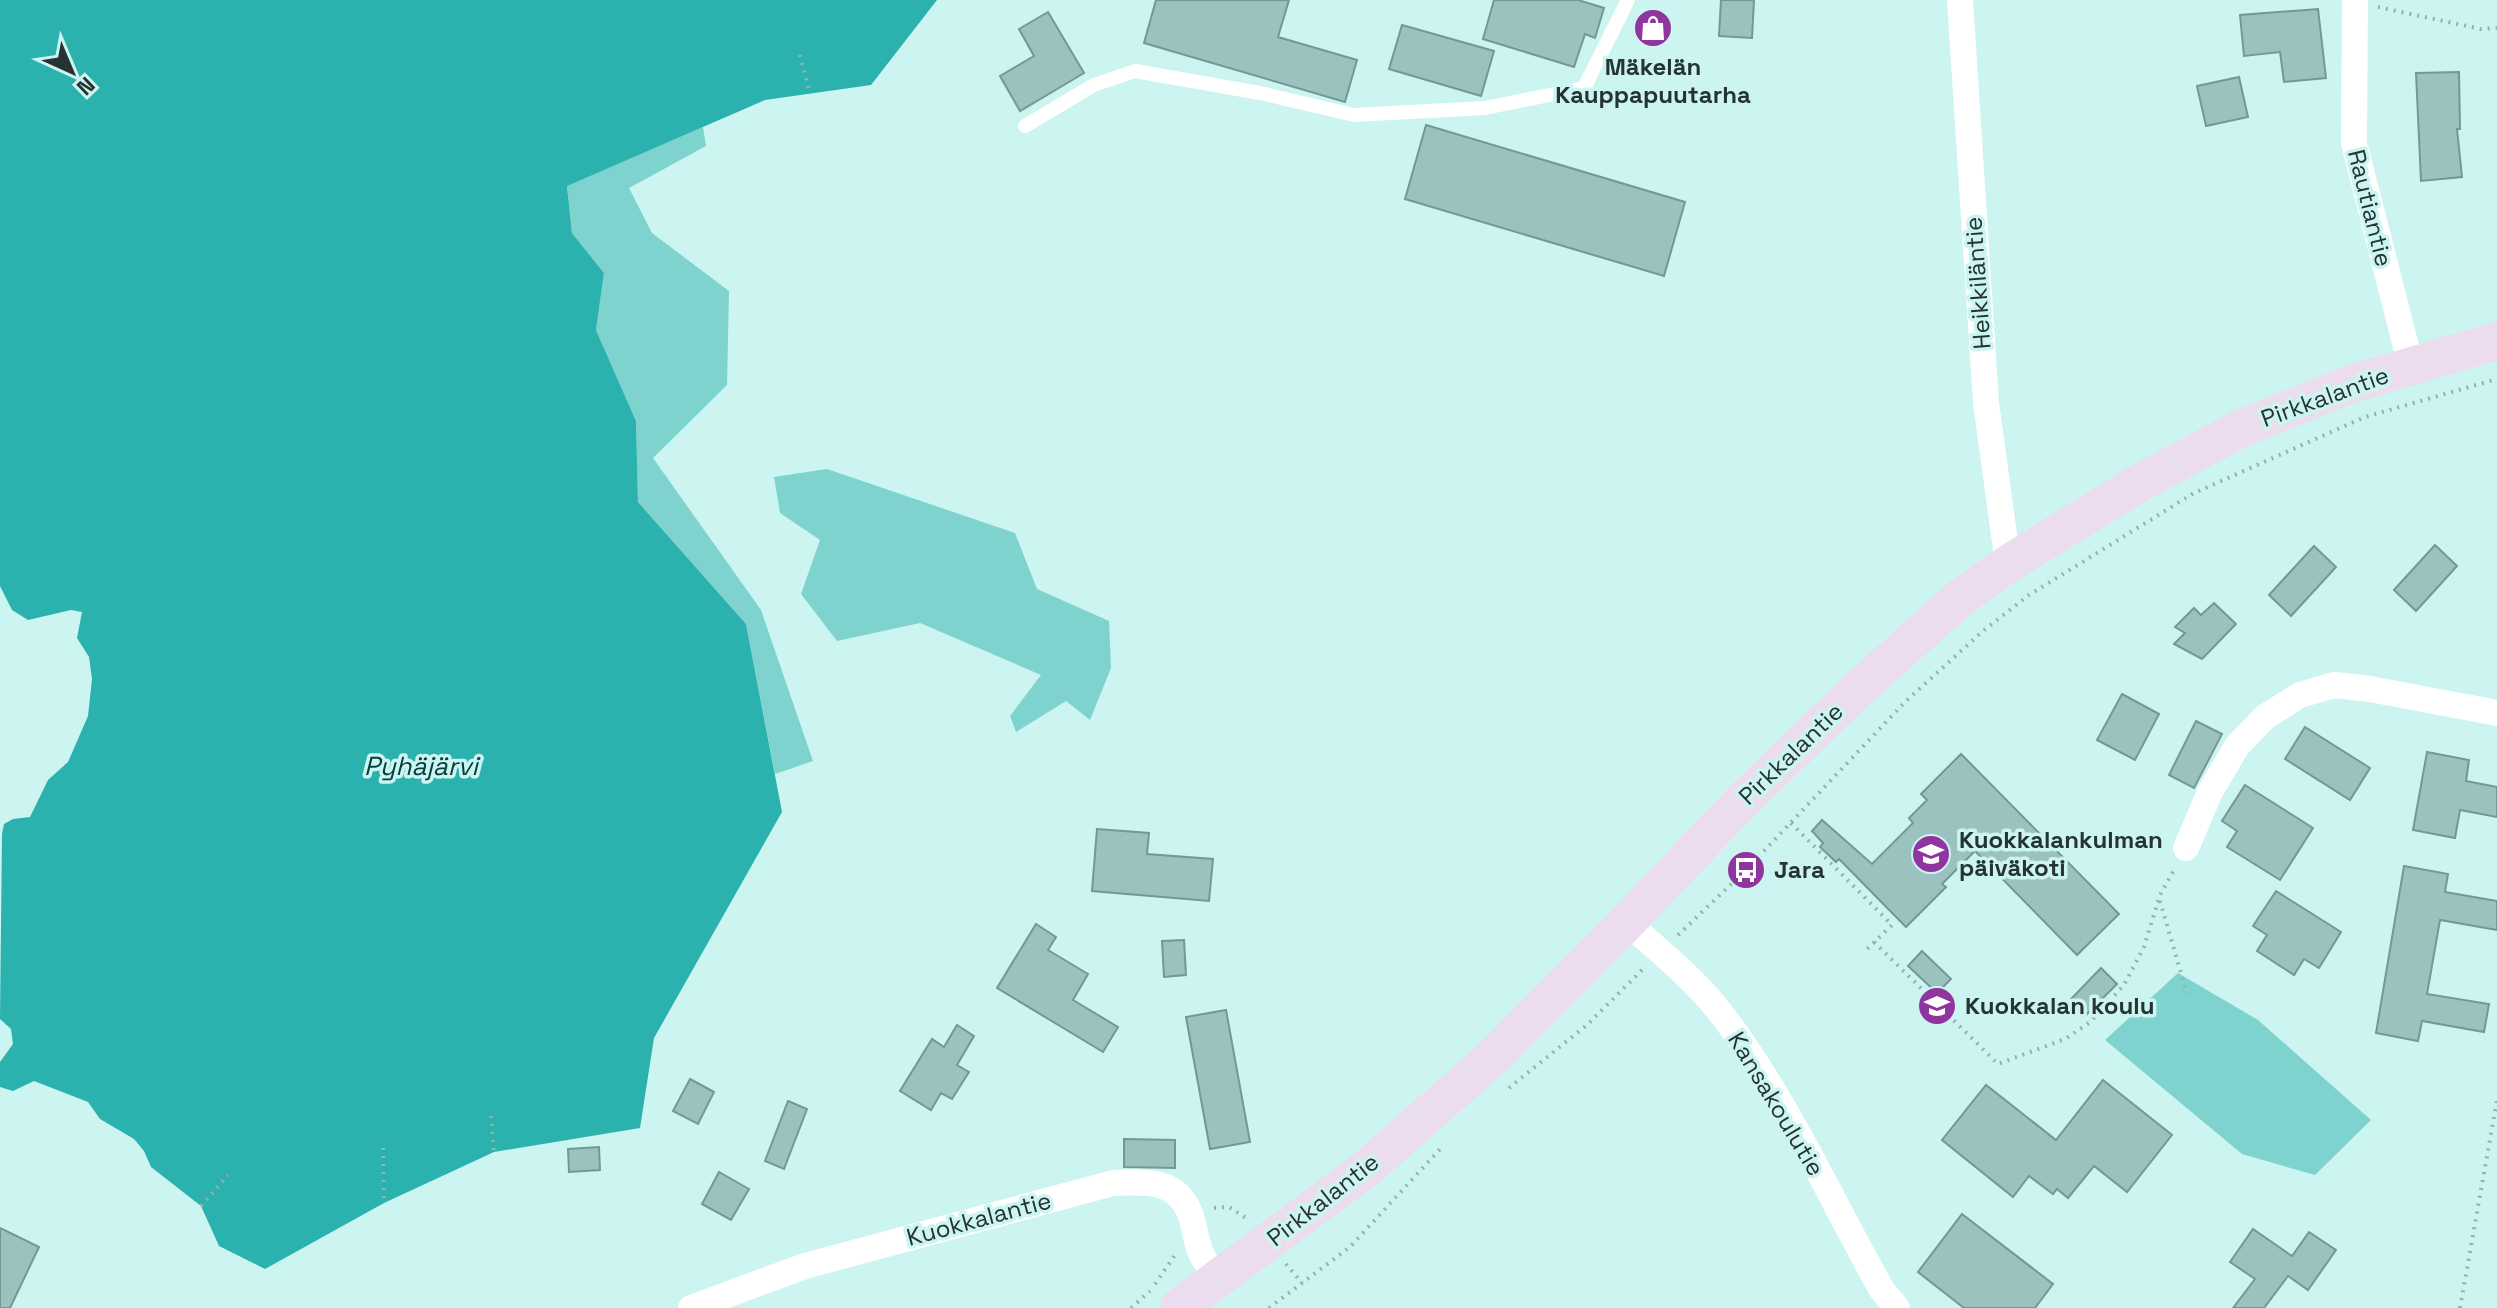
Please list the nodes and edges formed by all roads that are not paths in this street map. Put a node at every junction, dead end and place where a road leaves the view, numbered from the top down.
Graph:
1 (1628, 0) edge
2 (1960, 0) edge
3 (2355, 1) edge
4 (1025, 126) dead end
5 (2497, 341) edge
6 (2411, 366) junction
7 (2008, 564) junction
8 (2497, 713) edge
9 (2186, 848) road end
10 (1627, 922) junction
11 (1217, 1280) junction
12 (691, 1308) edge
13 (1178, 1308) edge
14 (1897, 1308) edge

1 - 4 lane
2 - 7 street, Heikkiläntie
3 - 6 street, Rautiantie
5 - 6 street, Pirkkalantie
6 - 7 street, Pirkkalantie
7 - 10 street, Pirkkalantie
8 - 9 street
10 - 11 street, Pirkkalantie
10 - 14 street, Kansakoulutie
11 - 12 street, Kuokkalantie
11 - 13 street, Pirkkalantie

